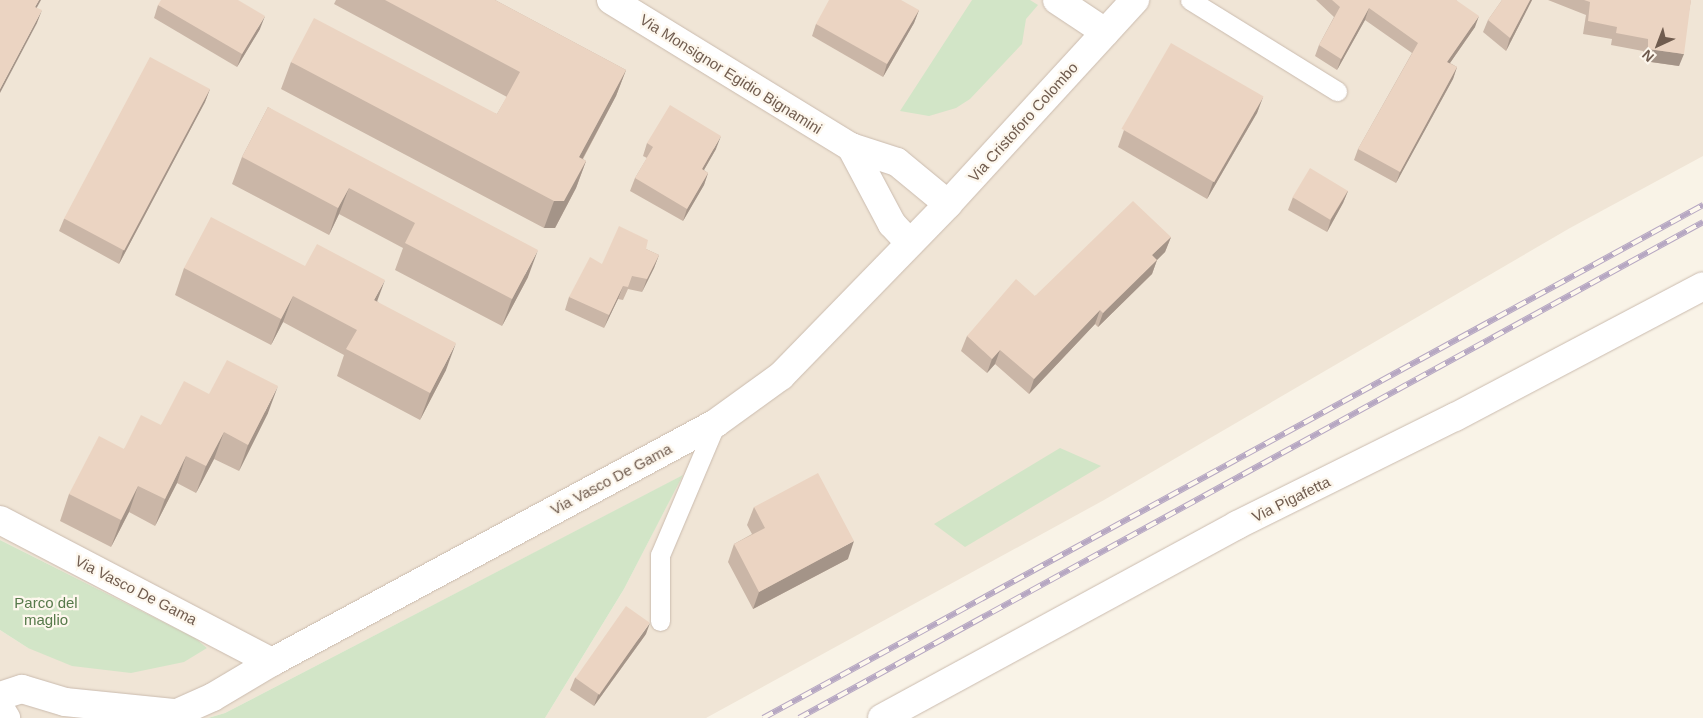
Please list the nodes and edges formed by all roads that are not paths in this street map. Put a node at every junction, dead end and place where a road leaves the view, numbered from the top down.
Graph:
1 (611, 0) edge
2 (1057, 0) edge
3 (1135, 0) edge
4 (1190, 0) edge
5 (1105, 32) junction
6 (1337, 91) dead end
7 (851, 147) junction
8 (948, 204) junction
9 (910, 243) junction
10 (1703, 286) edge
11 (716, 423) junction
12 (0, 520) edge
13 (660, 621) dead end
14 (272, 662) junction
15 (0, 696) edge
16 (0, 708) edge
17 (170, 716) edge
18 (6, 718) edge
19 (882, 718) edge

1 - 7 street, Via Monsignor Egidio Bignamini
2 - 5 street
3 - 5 street, Via Cristoforo Colombo
4 - 6 lane
5 - 8 street, Via Cristoforo Colombo
7 - 8 street, Via Monsignor Egidio Bignamini
7 - 9 street
8 - 9 street, Via Cristoforo Colombo
9 - 11 street, Via Vasco De Gama
10 - 19 street, Via Pigafetta
11 - 13 lane
11 - 14 street, Via Vasco De Gama
12 - 14 street, Via Vasco De Gama
14 - 17 street, Via Vasco De Gama
15 - 17 street, Via Vasco De Gama
16 - 18 street

